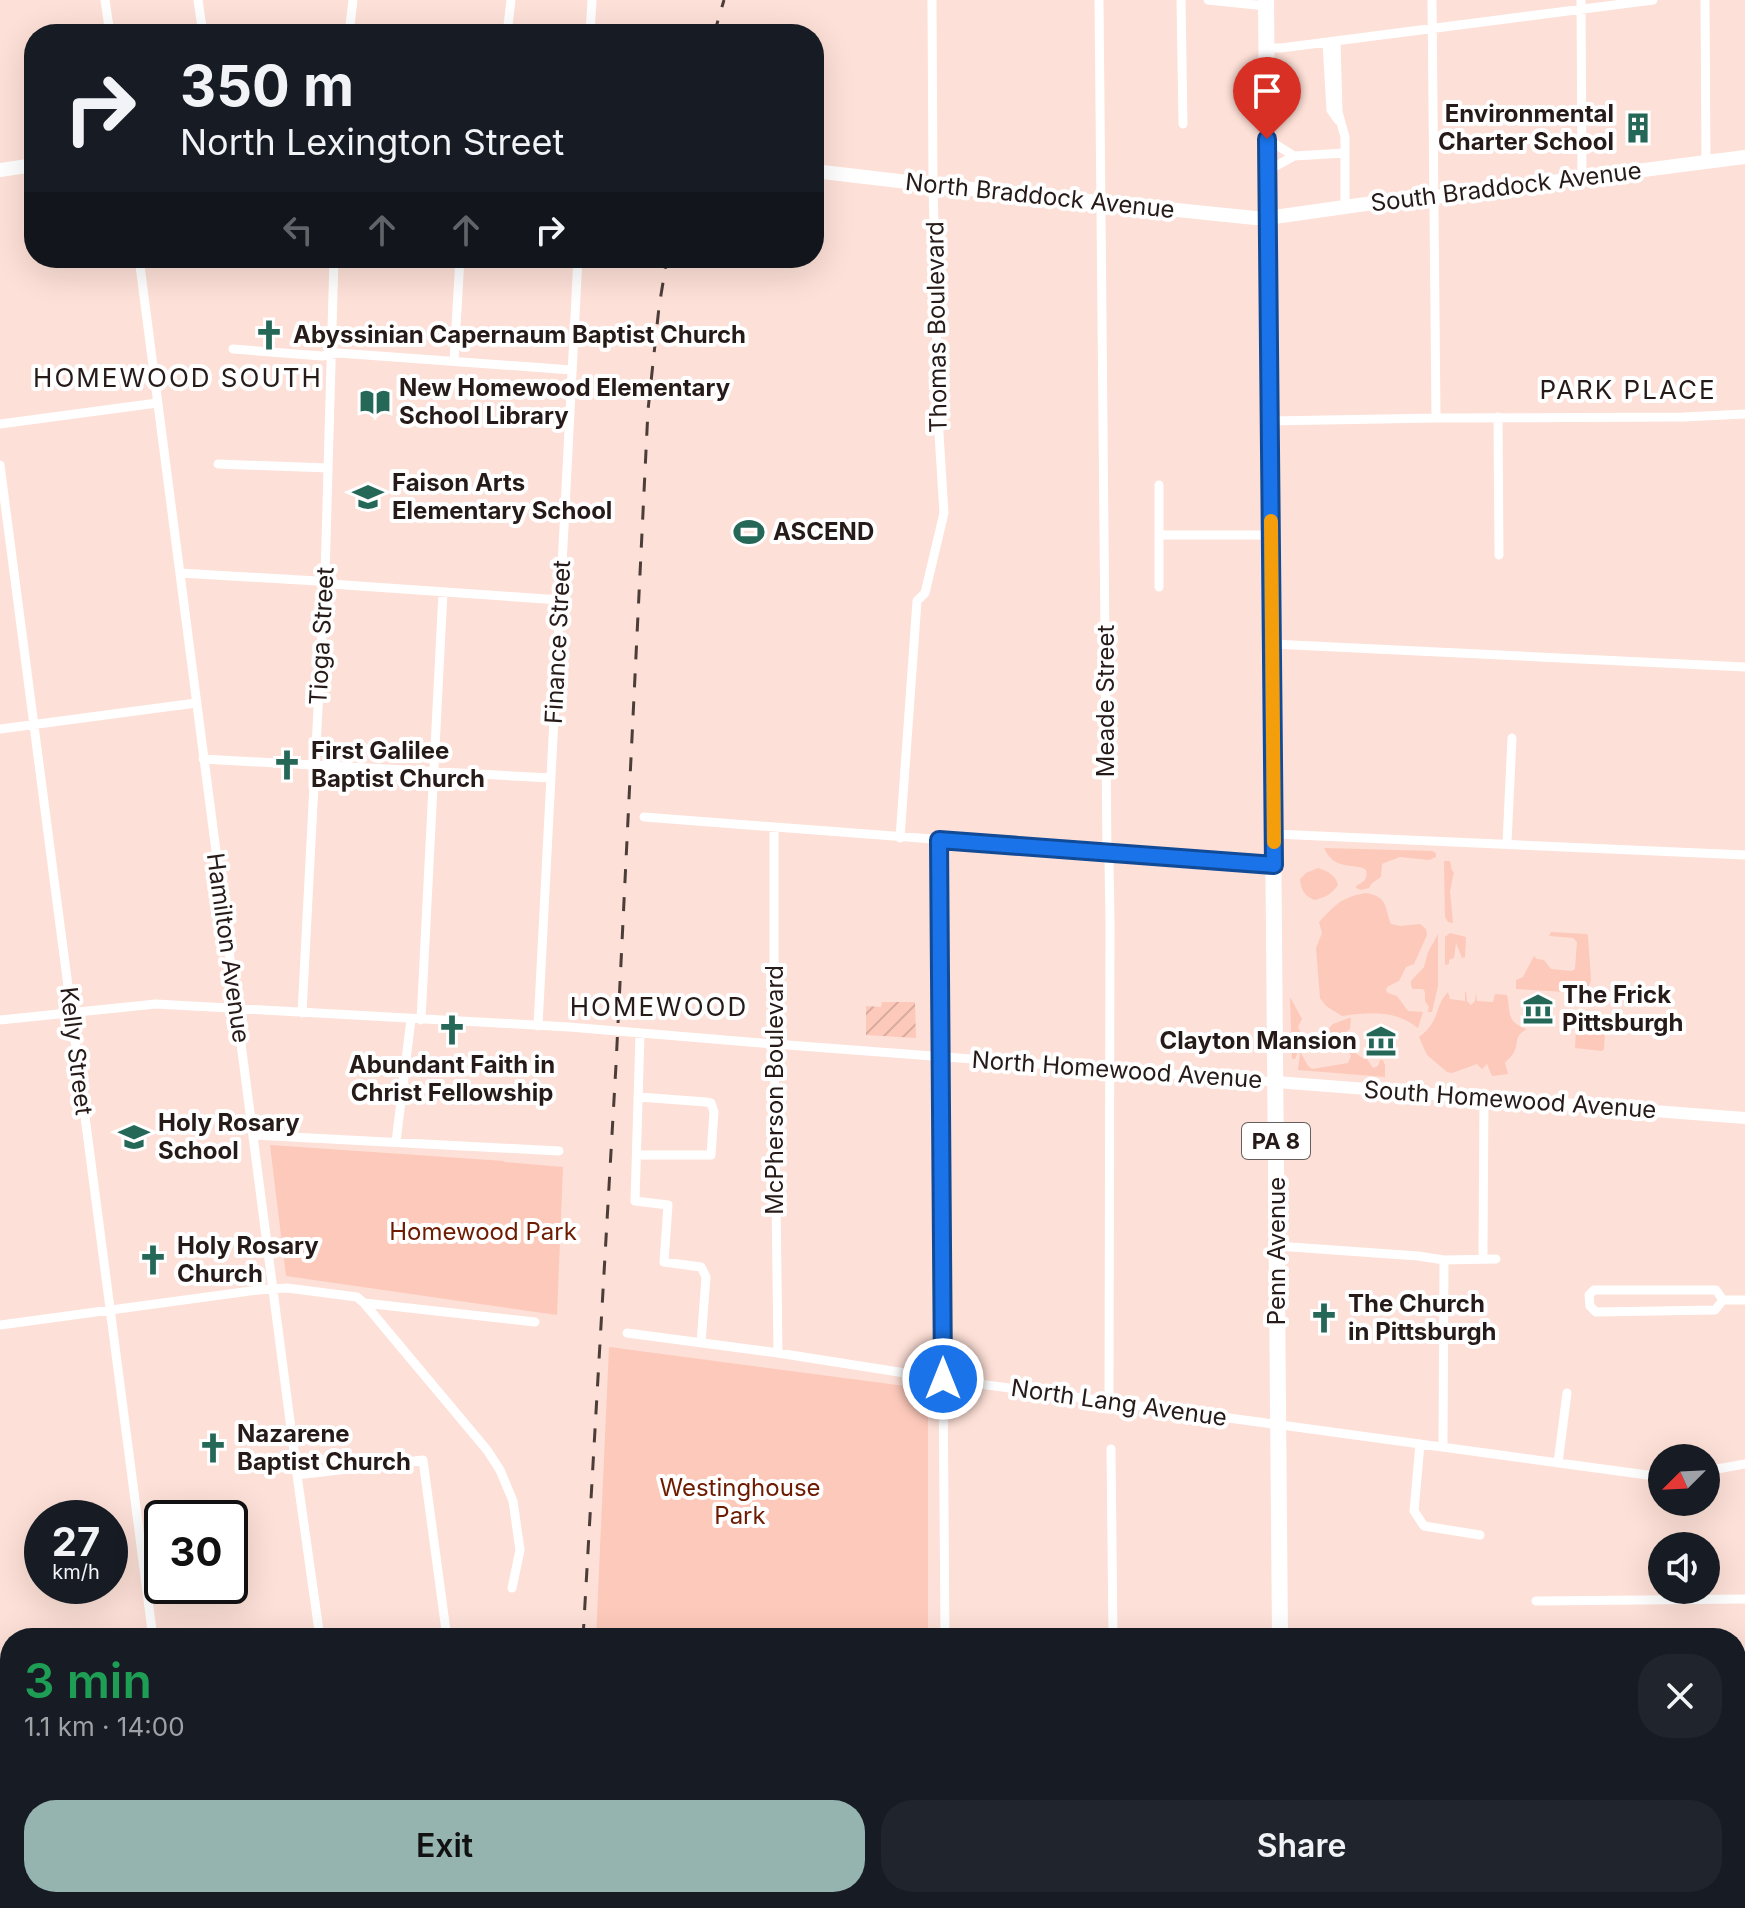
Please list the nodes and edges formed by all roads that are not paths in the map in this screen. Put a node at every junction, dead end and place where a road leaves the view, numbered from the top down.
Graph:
1 (105, 0) edge
2 (198, 0) edge
3 (353, 0) edge
4 (511, 0) edge
5 (592, 0) edge
6 (932, 0) edge
7 (1099, 0) edge
8 (1181, 0) edge
9 (1208, 0) edge
10 (1432, 0) edge
11 (1653, 0) edge
12 (1705, 0) edge
13 (1266, 3) edge
14 (1581, 4) edge
15 (109, 24) edge
16 (202, 24) edge
17 (350, 24) edge
18 (508, 24) edge
19 (591, 24) edge
20 (1432, 28) junction
21 (1332, 42) junction
22 (1266, 48) junction
23 (1183, 124) dead end
24 (1267, 139) junction
25 (1345, 153) junction
26 (1294, 156) junction
27 (1745, 157) edge
28 (1706, 162) junction
29 (24, 166) edge
30 (0, 170) edge
31 (1267, 171) junction
32 (824, 172) edge
33 (1582, 179) junction
34 (933, 185) junction
35 (1435, 197) junction
36 (1101, 203) junction
37 (1345, 206) junction
38 (1267, 218) junction
39 (140, 268) edge
40 (334, 268) edge
41 (459, 268) edge
42 (577, 268) edge
43 (233, 349) dead end
44 (331, 354) junction
45 (454, 361) junction
46 (572, 370) junction
47 (157, 403) junction
48 (1745, 414) edge
49 (1498, 417) junction
50 (1436, 418) junction
51 (1269, 421) junction
52 (0, 424) edge
53 (218, 464) dead end
54 (0, 465) edge
55 (328, 468) junction
56 (1159, 485) dead end
57 (1159, 535) junction
58 (1271, 535) junction
59 (1499, 555) dead end
60 (180, 573) junction
61 (325, 582) junction
62 (1159, 587) dead end
63 (443, 592) junction
64 (560, 600) junction
65 (1272, 644) junction
66 (1745, 667) edge
67 (196, 703) junction
68 (34, 725) junction
69 (0, 729) edge
70 (1512, 738) dead end
71 (203, 759) junction
72 (315, 765) junction
73 (433, 772) junction
74 (551, 778) junction
75 (644, 817) dead end
76 (774, 827) junction
77 (1274, 834) junction
78 (900, 838) junction
79 (939, 840) junction
80 (1507, 843) junction
81 (1107, 852) junction
82 (1745, 855) edge
83 (1274, 865) junction
84 (237, 1010) junction
85 (71, 1012) junction
86 (302, 1013) junction
87 (0, 1020) edge
88 (416, 1020) junction
89 (538, 1026) junction
90 (640, 1034) junction
91 (774, 1044) junction
92 (941, 1057) junction
93 (1109, 1070) junction
94 (1276, 1082) junction
95 (639, 1097) junction
96 (1484, 1098) junction
97 (1745, 1118) edge
98 (253, 1135) junction
99 (396, 1142) junction
100 (559, 1151) dead end
101 (637, 1155) junction
102 (1277, 1246) junction
103 (1483, 1253) dead end
104 (1496, 1259) dead end
105 (1444, 1260) junction
106 (273, 1289) junction
107 (1723, 1300) junction
108 (1745, 1300) edge
109 (364, 1303) junction
110 (110, 1309) junction
111 (535, 1322) dead end
112 (0, 1325) edge
113 (627, 1333) dead end
114 (701, 1343) junction
115 (778, 1353) junction
116 (943, 1379) junction
117 (1567, 1393) dead end
118 (1109, 1401) junction
119 (1278, 1425) junction
120 (1420, 1444) junction
121 (1443, 1447) junction
122 (1111, 1449) dead end
123 (1558, 1463) junction
124 (1745, 1464) edge
125 (1720, 1468) edge
126 (297, 1475) junction
127 (1648, 1475) edge
128 (1480, 1535) dead end
129 (512, 1588) dead end
130 (1745, 1599) edge
131 (1536, 1601) dead end
132 (152, 1628) edge
133 (319, 1628) edge
134 (446, 1628) edge
135 (945, 1628) edge
136 (1113, 1628) edge
137 (1280, 1628) edge

1 - 15 street
2 - 16 street
3 - 17 street
4 - 18 street
5 - 19 street
6 - 34 street, Thomas Boulevard
7 - 36 street, Meade Street
8 - 23 street
9 - 13 street
10 - 20 street
11 - 14 street
12 - 28 street
13 - 22 highway, Penn Avenue / PA 8
14 - 20 street
14 - 33 street
20 - 21 street
20 - 35 street
21 - 22 street
21 - 25 street
22 - 24 highway, Penn Avenue / PA 8
24 - 26 street
24 - 31 highway, Penn Avenue / PA 8
25 - 26 street
25 - 37 street
26 - 31 street
27 - 28 main road, South Braddock Avenue
28 - 33 main road, South Braddock Avenue
29 - 30 main road
31 - 38 highway, Penn Avenue / PA 8
32 - 34 main road, North Braddock Avenue
33 - 35 main road, South Braddock Avenue
34 - 36 main road, North Braddock Avenue
34 - 78 street, Thomas Boulevard
35 - 37 main road, South Braddock Avenue
35 - 50 street
36 - 38 main road, North Braddock Avenue
36 - 81 street, Meade Street
37 - 38 main road, South Braddock Avenue
38 - 51 highway, Penn Avenue / PA 8
39 - 47 street, Hamilton Avenue
40 - 44 street, Tioga Street
41 - 45 street
42 - 46 street, Finance Street
43 - 44 street
44 - 45 street
44 - 55 street, Tioga Street
45 - 46 street
46 - 64 street, Finance Street
47 - 52 street
47 - 60 street, Hamilton Avenue
48 - 49 street
49 - 50 street
49 - 59 street
50 - 51 street
51 - 58 highway, Penn Avenue / PA 8
53 - 55 street
54 - 68 street, Kelly Street
55 - 61 street, Tioga Street
56 - 57 street
57 - 58 street
57 - 62 street
58 - 65 highway, Penn Avenue / PA 8
60 - 61 street
60 - 67 street, Hamilton Avenue
61 - 63 street
61 - 72 street, Tioga Street
63 - 64 street
63 - 73 street
64 - 74 street, Finance Street
65 - 66 street
65 - 77 highway, Penn Avenue / PA 8
67 - 68 street
67 - 71 street, Hamilton Avenue
68 - 69 street
68 - 85 street, Kelly Street
70 - 80 street
71 - 72 street
71 - 84 street, Hamilton Avenue
72 - 73 street
72 - 86 street, Tioga Street
73 - 74 street
73 - 88 street
74 - 89 street, Finance Street
75 - 76 street
76 - 78 street
76 - 91 street, McPherson Boulevard
77 - 80 street
77 - 83 highway, Penn Avenue / PA 8
78 - 79 street
79 - 81 street
79 - 92 street
80 - 82 street
81 - 83 street
81 - 93 street, Meade Street
83 - 94 highway, Penn Avenue / PA 8
84 - 85 street, North Homewood Avenue
84 - 86 street, North Homewood Avenue
84 - 98 street, Hamilton Avenue
85 - 87 street, North Homewood Avenue
85 - 110 street, Kelly Street
86 - 88 street, North Homewood Avenue
88 - 89 street, North Homewood Avenue
88 - 99 street
89 - 90 street, North Homewood Avenue
90 - 91 street, North Homewood Avenue
90 - 95 street
91 - 92 street, North Homewood Avenue
91 - 115 street, McPherson Boulevard
92 - 93 street, North Homewood Avenue
92 - 116 street
93 - 94 street, North Homewood Avenue
93 - 118 street, Meade Street
94 - 96 street, South Homewood Avenue
94 - 102 highway, Penn Avenue / PA 8
95 - 101 street
95 - 101 street
96 - 97 street, South Homewood Avenue
96 - 103 street
98 - 99 street
98 - 106 street, Hamilton Avenue
99 - 100 street
101 - 114 street
102 - 105 street
102 - 119 highway, Penn Avenue / PA 8
104 - 105 street
105 - 121 street
106 - 109 street
106 - 110 street
106 - 126 street, Hamilton Avenue
107 - 107 street
107 - 108 street
109 - 111 street
109 - 129 street
110 - 112 street
110 - 132 street, Kelly Street
113 - 114 street, North Lang Avenue
114 - 115 street, North Lang Avenue
115 - 116 street, North Lang Avenue
116 - 118 street, North Lang Avenue
116 - 135 street
117 - 123 street
118 - 119 street, North Lang Avenue
119 - 120 street, North Lang Avenue
119 - 137 highway, Penn Avenue / PA 8
120 - 121 street, North Lang Avenue
120 - 128 street
121 - 123 street, North Lang Avenue
122 - 136 street
123 - 127 street, North Lang Avenue
124 - 125 street
126 - 133 street, Hamilton Avenue
126 - 134 street
130 - 131 street

